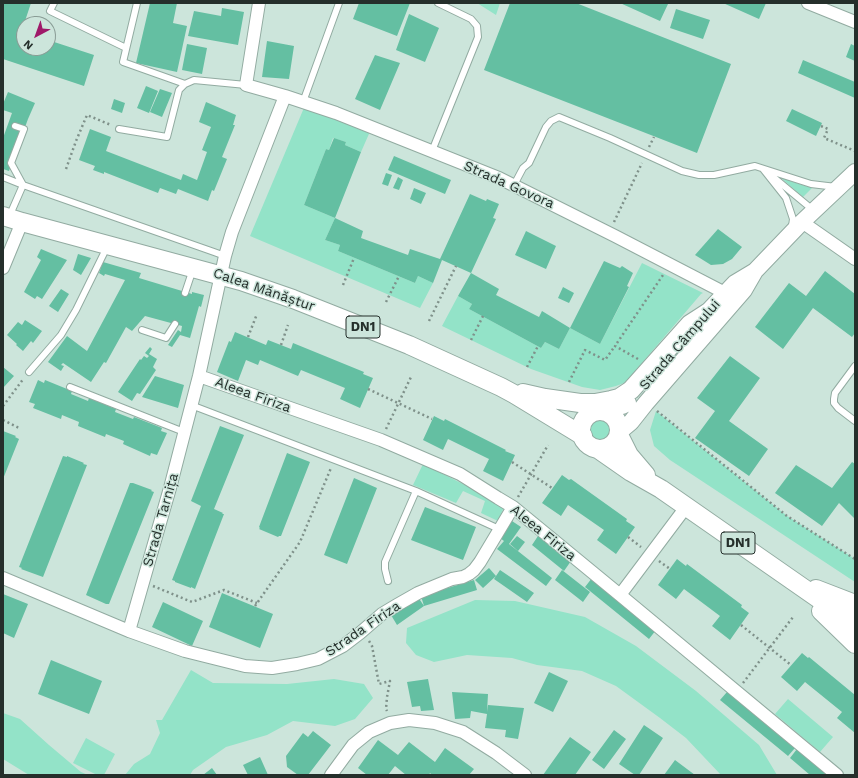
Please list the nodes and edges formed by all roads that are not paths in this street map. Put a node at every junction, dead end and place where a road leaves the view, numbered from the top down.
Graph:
1 (54, 3) edge
2 (137, 3) edge
3 (258, 3) edge
4 (339, 3) edge
5 (438, 3) edge
6 (808, 3) edge
7 (855, 22) edge
8 (126, 48) junction
9 (185, 84) junction
10 (246, 85) junction
11 (285, 96) junction
12 (303, 102) junction
13 (15, 126) dead end
14 (119, 128) road end
15 (432, 151) junction
16 (763, 169) junction
17 (855, 172) edge
18 (3, 177) edge
19 (23, 185) junction
20 (514, 185) junction
21 (838, 187) junction
22 (11, 219) edge
23 (802, 222) junction
24 (108, 245) junction
25 (226, 256) junction
26 (855, 259) edge
27 (3, 268) edge
28 (194, 268) junction
29 (755, 271) junction
30 (222, 275) junction
31 (185, 293) dead end
32 (725, 293) junction
33 (707, 312) junction
34 (175, 324) dead end
35 (142, 330) dead end
36 (855, 366) edge
37 (29, 372) road end
38 (199, 376) junction
39 (70, 387) dead end
40 (508, 390) junction
41 (191, 405) junction
42 (599, 412) junction
43 (855, 421) edge
44 (184, 432) junction
45 (619, 434) junction
46 (583, 436) junction
47 (598, 449) junction
48 (416, 491) junction
49 (673, 498) junction
50 (512, 507) junction
51 (499, 529) junction
52 (3, 578) edge
53 (790, 579) junction
54 (388, 581) dead end
55 (620, 594) junction
56 (855, 604) edge
57 (855, 624) edge
58 (129, 631) junction
59 (855, 644) edge
60 (331, 775) edge
61 (525, 775) edge
62 (837, 775) edge

1 - 8 lane
2 - 8 lane
3 - 10 street
4 - 12 lane
5 - 15 lane
6 - 7 street
8 - 9 lane
9 - 10 lane
9 - 14 lane
10 - 11 street, Strada Govora
11 - 12 street, Strada Govora
11 - 25 street
12 - 15 street, Strada Govora
13 - 19 lane
15 - 20 street, Strada Govora
16 - 20 lane
16 - 21 lane
16 - 23 lane
16 - 23 lane
17 - 21 main road, Strada Câmpului
18 - 19 lane
19 - 22 lane
19 - 25 lane
20 - 32 street, Strada Govora
21 - 23 main road, Strada Câmpului
22 - 24 main road, Calea Mănăștur / DN1
22 - 27 street
23 - 26 street
23 - 29 main road, Strada Câmpului
24 - 28 main road, Calea Mănăștur / DN1
24 - 37 lane
25 - 30 street
28 - 30 main road, Calea Mănăștur / DN1
28 - 31 lane
29 - 32 main road, Strada Câmpului
29 - 45 main road, Strada Câmpului
30 - 38 street, Strada Tarnița
30 - 40 main road, Calea Mănăștur / DN1
32 - 33 main road, Strada Câmpului
33 - 40 main road
33 - 42 main road, Strada Câmpului
34 - 35 lane
36 - 43 lane
38 - 41 street, Strada Tarnița
38 - 50 street, Aleea Firiza
39 - 44 lane
40 - 42 main road, Calea Mănăștur / DN1
40 - 46 main road, Calea Mănăștur / DN1
40 - 49 main road
41 - 44 street, Strada Tarnița
41 - 48 lane, Aleea Firiza
42 - 45 main road, Calea Mănăștur / DN1
42 - 46 main road
44 - 58 street, Strada Tarnița
45 - 47 main road
45 - 49 main road, Calea Mănăștur / DN1
46 - 47 main road, Calea Mănăștur / DN1
47 - 49 main road, Calea Mănăștur / DN1
48 - 51 lane, Aleea Firiza
48 - 54 lane
49 - 53 main road, Calea Mănăștur / DN1
49 - 55 street
50 - 51 street, Strada Firiza
50 - 55 street, Aleea Firiza
51 - 58 street, Strada Firiza
52 - 58 street
53 - 56 main road
53 - 57 main road, Calea Mănăștur / DN1
53 - 59 main road
55 - 62 street, Aleea Firiza
60 - 61 street

